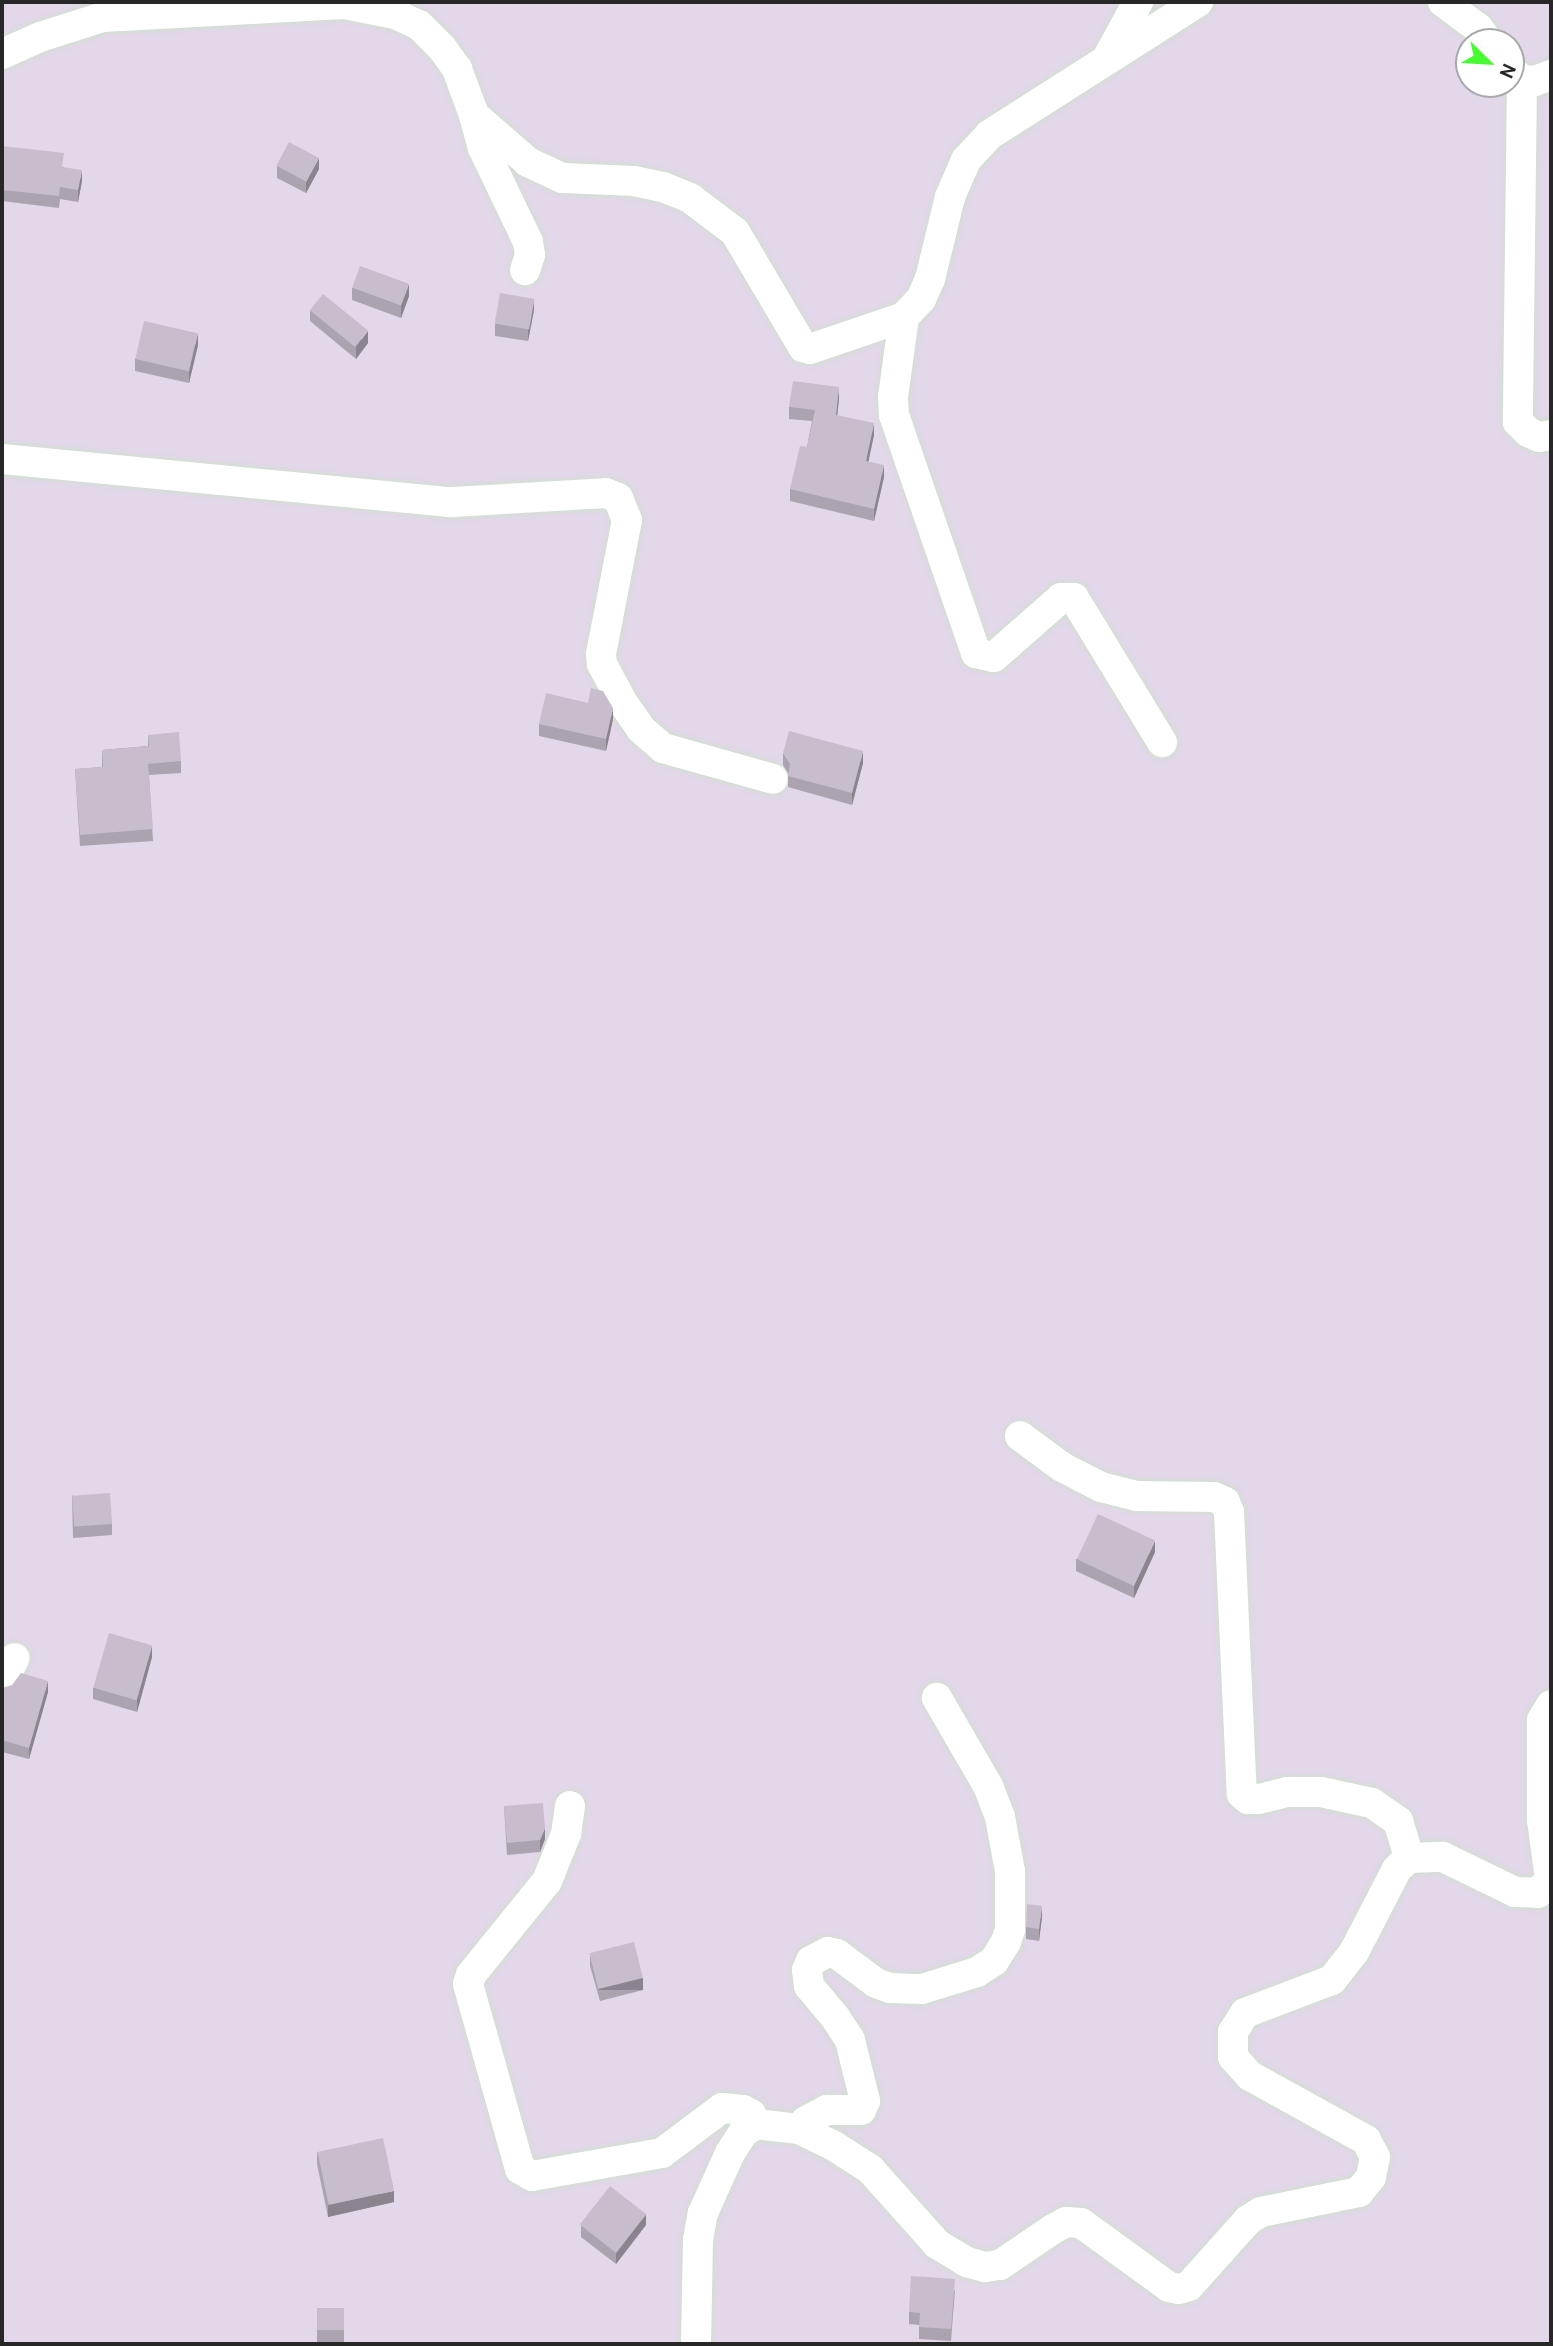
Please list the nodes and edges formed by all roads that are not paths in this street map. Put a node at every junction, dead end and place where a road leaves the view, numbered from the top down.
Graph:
1 (1138, 2) edge
2 (1198, 2) edge
3 (1443, 2) edge
4 (1478, 28) edge
5 (2, 54) edge
6 (1107, 59) junction
7 (1551, 75) edge
8 (1525, 78) edge
9 (1516, 98) edge
10 (474, 115) junction
11 (525, 270) dead end
12 (904, 317) junction
13 (1551, 435) edge
14 (2, 459) edge
15 (1162, 742) dead end
16 (773, 779) dead end
17 (1020, 1436) dead end
18 (937, 1698) dead end
19 (1551, 1705) edge
20 (570, 1806) dead end
21 (1409, 1858) junction
22 (755, 2124) junction
23 (799, 2129) junction
24 (696, 2344) edge

1 - 6 street
2 - 6 street
3 - 4 street
5 - 10 street
6 - 12 street
7 - 8 street
9 - 13 street
10 - 11 street
10 - 12 street
12 - 15 street
14 - 16 street
17 - 21 street
18 - 23 street
19 - 21 street
20 - 22 street
21 - 23 street
22 - 23 street
22 - 24 street

